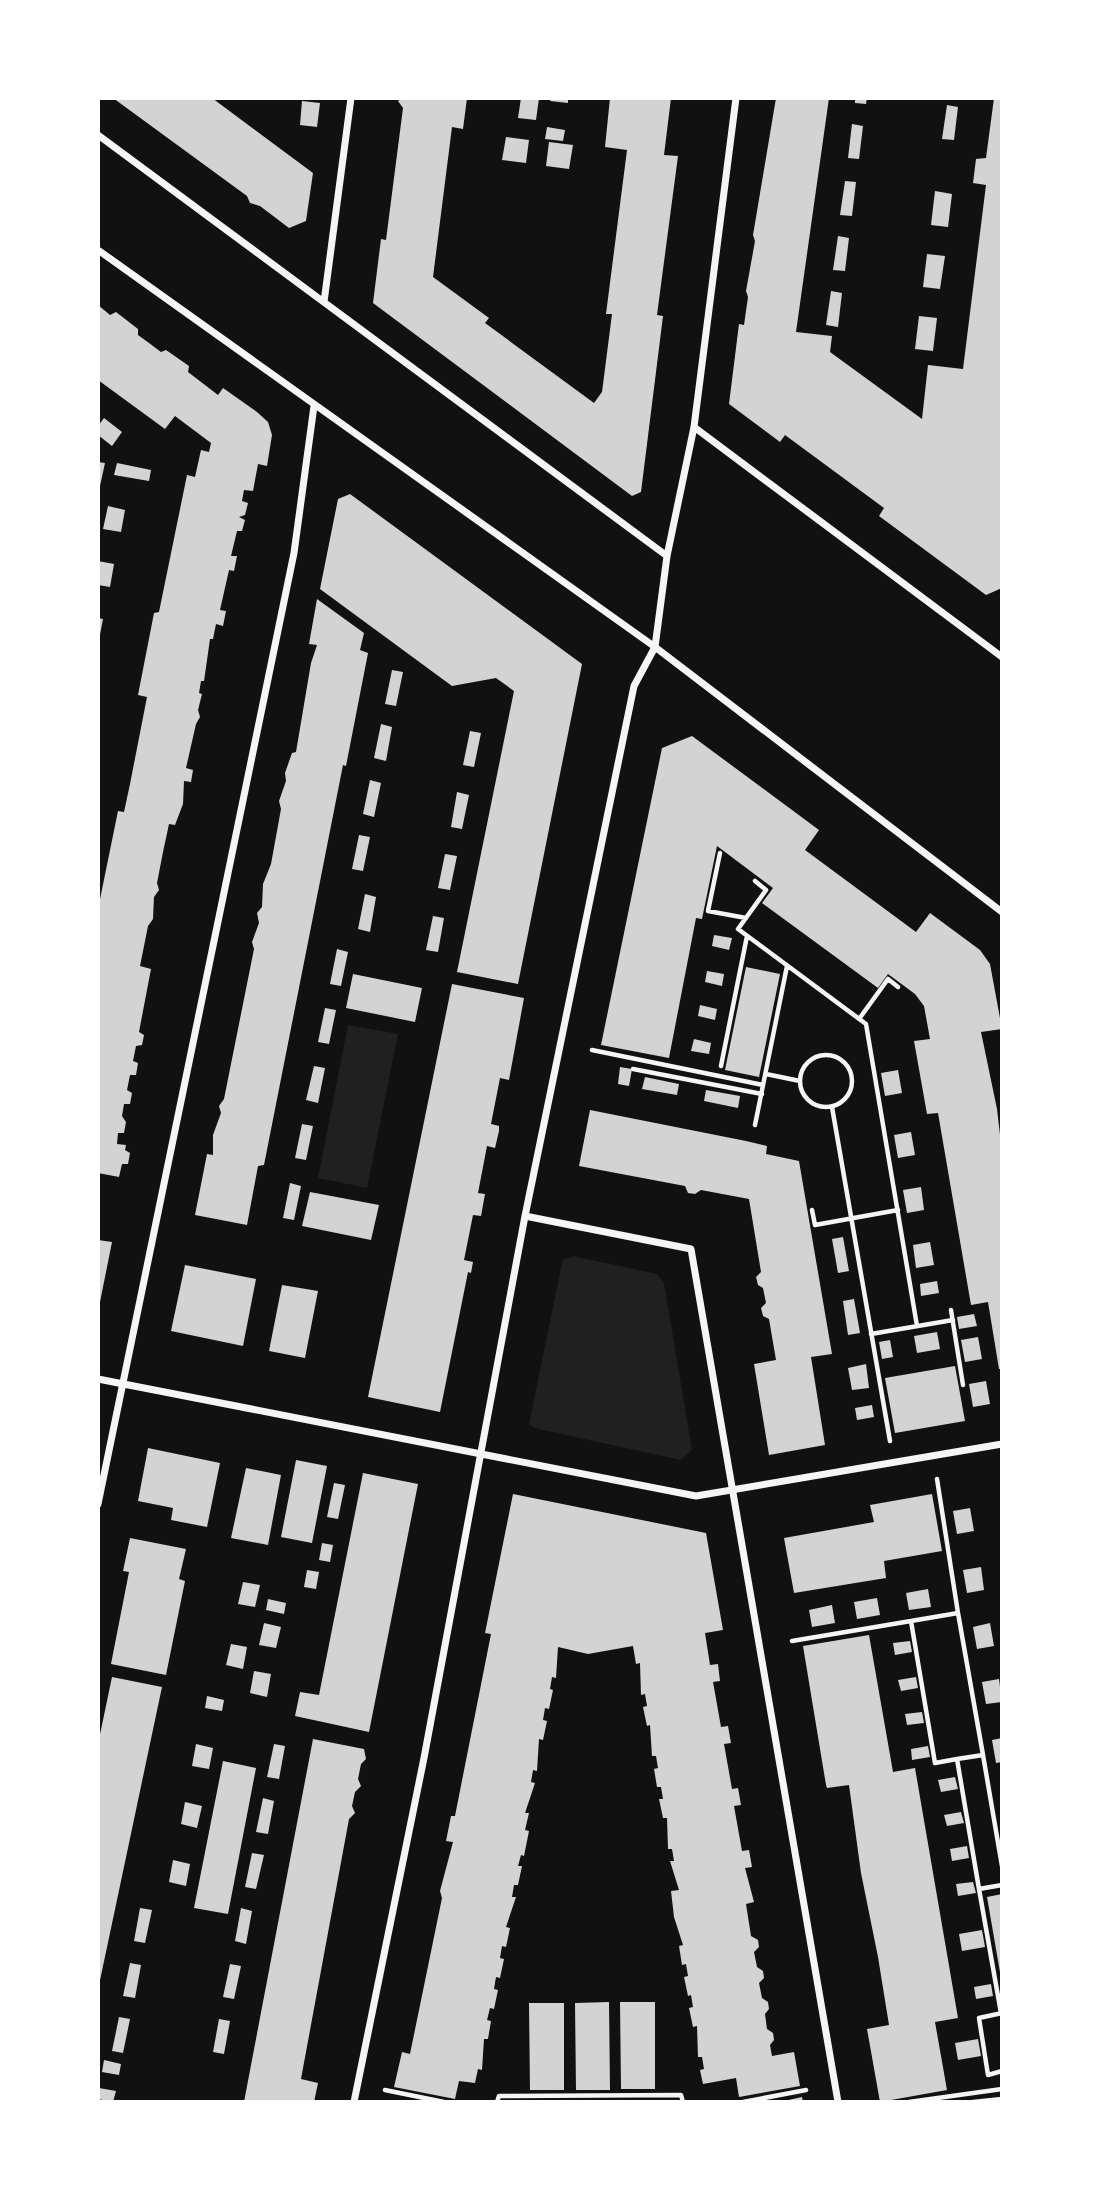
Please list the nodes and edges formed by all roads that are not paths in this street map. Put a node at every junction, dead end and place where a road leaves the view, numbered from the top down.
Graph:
1 (351, 98) edge
2 (736, 98) edge
3 (98, 135) edge
4 (98, 250) edge
5 (324, 302) junction
6 (314, 406) junction
7 (694, 427) junction
8 (667, 556) junction
9 (654, 647) junction
10 (1002, 657) edge
11 (1002, 912) edge
12 (525, 1216) junction
13 (98, 1379) edge
14 (121, 1384) junction
15 (1002, 1444) edge
16 (479, 1452) junction
17 (734, 1491) junction
18 (98, 1504) edge
19 (354, 2102) edge
20 (838, 2102) edge

1 - 5 street
2 - 7 street
3 - 5 street
4 - 6 street
5 - 8 street
6 - 9 street
6 - 14 street
7 - 8 street
7 - 10 street
8 - 9 street
9 - 11 street
9 - 12 street
12 - 16 street
12 - 17 street
13 - 14 street
14 - 16 street
14 - 18 street
15 - 17 street
16 - 17 street
16 - 19 street
17 - 20 street

